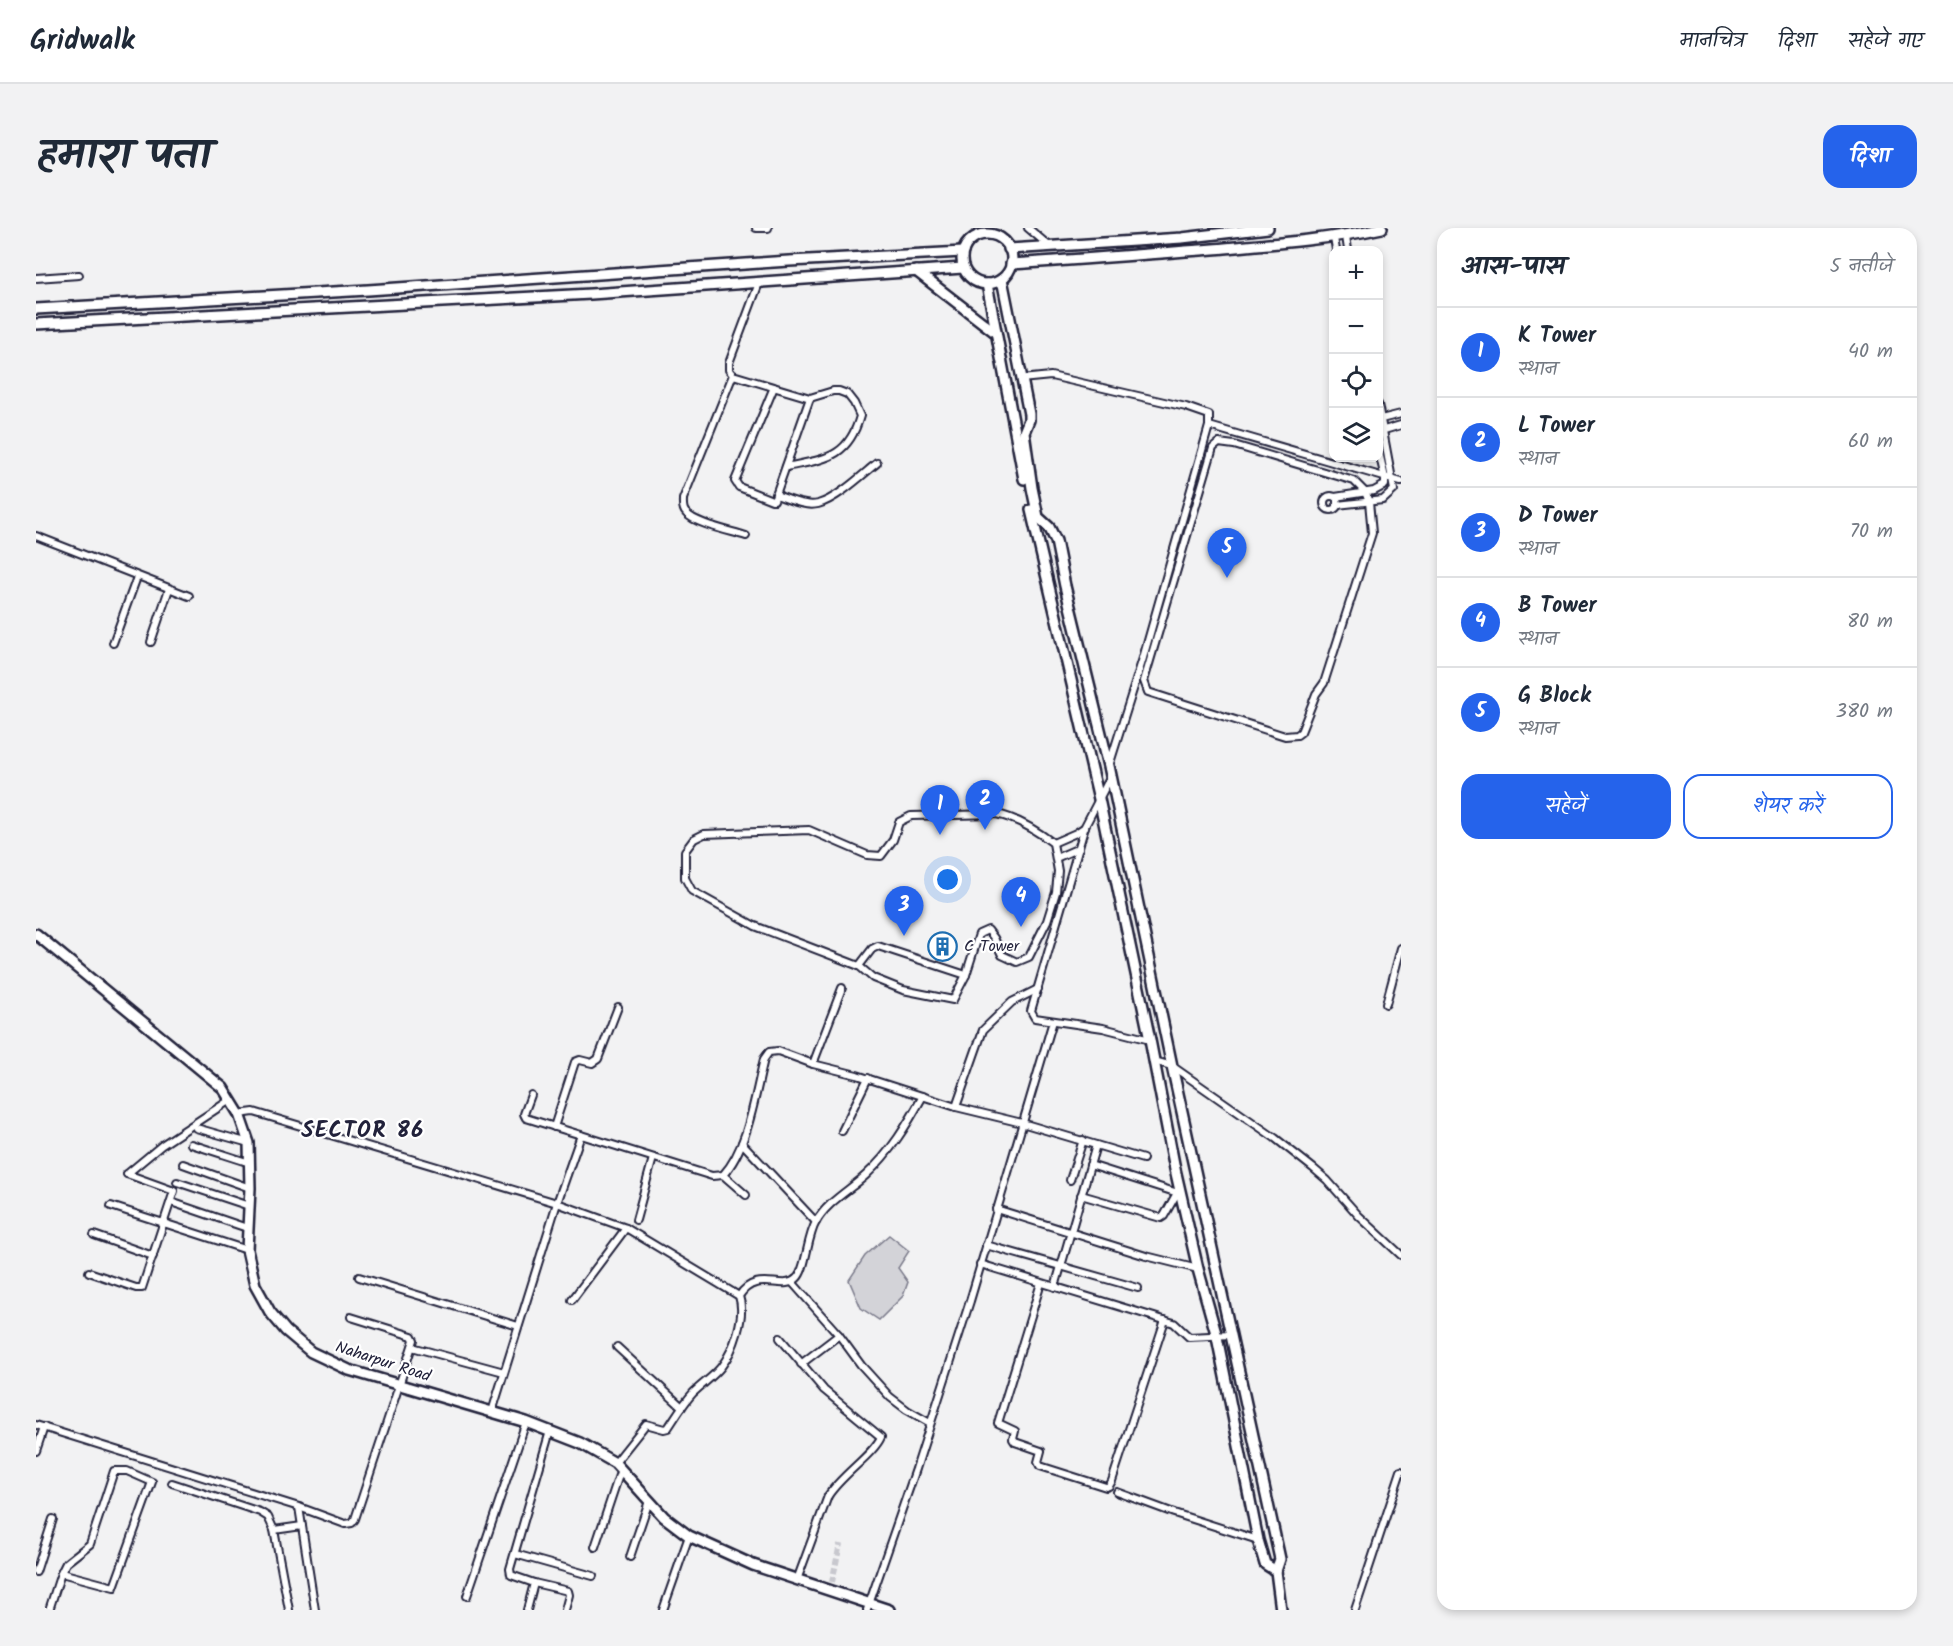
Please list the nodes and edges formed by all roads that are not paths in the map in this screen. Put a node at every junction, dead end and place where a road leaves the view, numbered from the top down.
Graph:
1 (756, 228) edge
2 (768, 228) edge
3 (1028, 228) edge
4 (1268, 228) edge
5 (1382, 228) edge
6 (979, 232) edge
7 (995, 232) edge
8 (1346, 236) junction
9 (1334, 238) junction
10 (1048, 245) junction
11 (1335, 246) edge
12 (1347, 246) edge
13 (1009, 249) junction
14 (963, 252) junction
15 (1011, 264) junction
16 (727, 265) junction
17 (963, 268) junction
18 (916, 271) junction
19 (79, 275) dead end
20 (36, 278) edge
21 (1002, 279) junction
22 (759, 283) junction
23 (987, 284) junction
24 (729, 285) junction
25 (36, 309) edge
26 (36, 324) edge
27 (996, 333) junction
28 (733, 375) junction
29 (1021, 379) junction
30 (774, 387) junction
31 (810, 398) junction
32 (1401, 414) edge
33 (1383, 418) edge
34 (1401, 425) edge
35 (1209, 426) junction
36 (1383, 430) joint
37 (1381, 462) edge
38 (877, 463) dead end
39 (786, 467) junction
40 (1385, 478) junction
41 (1393, 480) junction
42 (1401, 482) edge
43 (1365, 492) junction
44 (776, 495) junction
45 (1335, 497) junction
46 (1369, 502) junction
47 (1337, 505) junction
48 (36, 536) edge
49 (746, 536) dead end
50 (137, 577) junction
51 (169, 589) junction
52 (189, 596) dead end
53 (151, 642) dead end
54 (113, 643) dead end
55 (1110, 771) junction
56 (1099, 799) junction
57 (1085, 826) junction
58 (1053, 843) junction
59 (1079, 848) junction
60 (1056, 858) junction
61 (36, 934) edge
62 (1401, 948) edge
63 (860, 966) junction
64 (966, 975) junction
65 (842, 988) dead end
66 (1038, 989) junction
67 (1386, 1004) dead end
68 (618, 1007) dead end
69 (1053, 1022) junction
70 (1150, 1040) junction
71 (1154, 1061) junction
72 (813, 1064) junction
73 (1172, 1066) junction
74 (868, 1078) junction
75 (531, 1095) dead end
76 (923, 1096) junction
77 (230, 1100) junction
78 (956, 1107) junction
79 (239, 1114) junction
80 (1022, 1123) junction
81 (554, 1127) junction
82 (196, 1128) dead end
83 (842, 1131) dead end
84 (581, 1135) junction
85 (1083, 1140) junction
86 (249, 1143) junction
87 (742, 1143) junction
88 (191, 1144) dead end
89 (1096, 1145) junction
90 (653, 1158) junction
91 (1143, 1159) dead end
92 (250, 1163) junction
93 (183, 1164) dead end
94 (1090, 1165) junction
95 (723, 1175) junction
96 (1070, 1180) dead end
97 (177, 1182) dead end
98 (250, 1188) junction
99 (1179, 1193) junction
100 (1082, 1194) junction
101 (746, 1196) dead end
102 (171, 1202) junction
103 (557, 1203) junction
104 (111, 1206) dead end
105 (249, 1206) junction
106 (996, 1209) junction
107 (636, 1220) dead end
108 (164, 1222) junction
109 (816, 1222) junction
110 (247, 1228) junction
111 (626, 1228) junction
112 (1070, 1232) junction
113 (94, 1234) dead end
114 (986, 1245) junction
115 (247, 1250) junction
116 (1401, 1255) edge
117 (153, 1256) junction
118 (980, 1264) junction
119 (1060, 1266) junction
120 (1198, 1269) junction
121 (89, 1272) dead end
122 (358, 1277) dead end
123 (792, 1282) junction
124 (1041, 1283) junction
125 (1055, 1287) junction
126 (1138, 1288) dead end
127 (739, 1296) junction
128 (572, 1300) dead end
129 (351, 1317) dead end
130 (1165, 1320) junction
131 (518, 1326) junction
132 (839, 1335) junction
133 (1231, 1335) junction
134 (1217, 1337) junction
135 (780, 1338) dead end
136 (412, 1347) junction
137 (617, 1347) dead end
138 (801, 1364) junction
139 (504, 1372) junction
140 (400, 1386) junction
141 (682, 1407) junction
142 (492, 1412) junction
143 (526, 1422) junction
144 (930, 1423) junction
145 (36, 1425) edge
146 (44, 1427) junction
147 (550, 1431) junction
148 (36, 1451) edge
149 (618, 1466) junction
150 (1401, 1471) edge
151 (172, 1484) dead end
152 (1117, 1492) dead end
153 (649, 1502) junction
154 (299, 1507) junction
155 (53, 1519) dead end
156 (302, 1526) junction
157 (274, 1530) junction
158 (689, 1536) junction
159 (1258, 1540) junction
160 (595, 1547) dead end
161 (514, 1554) junction
162 (630, 1557) dead end
163 (1276, 1571) junction
164 (36, 1572) edge
165 (61, 1573) junction
166 (593, 1576) dead end
167 (797, 1580) junction
168 (534, 1582) junction
169 (467, 1596) dead end
170 (868, 1606) edge
171 (49, 1610) edge
172 (289, 1610) edge
173 (315, 1610) edge
174 (526, 1610) edge
175 (565, 1610) edge
176 (663, 1610) edge
177 (889, 1610) edge
178 (1281, 1610) edge
179 (1355, 1610) edge

1 - 2 street
3 - 10 street
4 - 10 street
5 - 8 street
6 - 7 street
6 - 14 street
7 - 13 street
8 - 9 street
8 - 12 street
9 - 11 street
9 - 15 street
10 - 13 street
13 - 15 street
14 - 16 street
14 - 17 street
15 - 21 street
16 - 24 street
16 - 25 street
17 - 18 street
17 - 23 street
18 - 22 street
18 - 27 street
19 - 20 street
21 - 23 street
21 - 29 street
22 - 24 street
22 - 28 street
23 - 27 street
24 - 26 street
27 - 56 street
28 - 30 street
28 - 49 street
29 - 35 street
29 - 55 street
30 - 31 street
30 - 44 street
31 - 39 street
31 - 39 street
32 - 33 street
34 - 36 street
35 - 40 street
35 - 55 street
36 - 41 street
37 - 40 street
38 - 44 street
39 - 44 street
40 - 41 street
40 - 43 street
41 - 42 street
41 - 46 street
43 - 45 street
43 - 46 street
43 - 46 street
45 - 47 street
45 - 47 street
46 - 47 street
48 - 50 street
50 - 51 street
50 - 54 street
51 - 52 street
51 - 53 street
55 - 56 street
55 - 73 street
56 - 57 street
56 - 70 street
57 - 58 street
57 - 59 street
58 - 60 street
58 - 63 street
59 - 60 street
59 - 66 street
60 - 64 street
61 - 77 street, Naharpur Road
62 - 67 street
63 - 64 street
63 - 64 street
65 - 72 street
66 - 69 street
66 - 78 street
68 - 81 street
69 - 70 street
69 - 80 street
70 - 71 street
71 - 73 street
71 - 99 street
72 - 74 street
72 - 87 street
73 - 116 street
73 - 133 street
74 - 76 street
74 - 83 street
75 - 81 street
76 - 78 street
76 - 109 street
77 - 79 street, Naharpur Road
77 - 102 street
78 - 80 street
79 - 86 street, Naharpur Road
79 - 103 street
80 - 85 street
80 - 106 street
81 - 84 street
82 - 86 street
84 - 90 street
84 - 103 street
85 - 89 street
85 - 96 street
86 - 92 street, Naharpur Road
87 - 95 street
87 - 109 street
88 - 92 street
89 - 91 street
89 - 94 street
90 - 95 street
90 - 107 street
92 - 98 street, Naharpur Road
93 - 98 street
94 - 99 street
94 - 100 street
95 - 101 street
97 - 105 street
98 - 105 street, Naharpur Road
99 - 100 street
99 - 120 street
100 - 112 street
102 - 108 street
102 - 110 street
103 - 111 street
103 - 131 street
104 - 108 street
105 - 110 street, Naharpur Road
106 - 112 street
106 - 114 street
108 - 115 street
108 - 117 street
109 - 123 street
110 - 115 street, Naharpur Road
111 - 127 street
111 - 128 street
112 - 119 street
112 - 120 street
113 - 117 street
114 - 118 street
114 - 119 street
115 - 140 street, Naharpur Road
117 - 121 street
118 - 124 street
118 - 144 street
119 - 125 street
119 - 126 street
120 - 134 street
122 - 131 street
123 - 127 street
123 - 132 street
124 - 125 street
124 - 130 street
125 - 130 street
127 - 141 street
129 - 136 street
130 - 134 street
131 - 139 street
132 - 138 street
132 - 144 street
133 - 134 street
133 - 163 street
134 - 159 street
135 - 138 street
136 - 139 street
136 - 140 street
137 - 141 street
138 - 167 street
139 - 142 street
140 - 142 street, Naharpur Road
140 - 154 street
141 - 149 street
142 - 143 street, Naharpur Road
143 - 147 street, Naharpur Road
143 - 169 street
144 - 170 street
145 - 146 street
146 - 148 street
146 - 154 street
147 - 149 street, Naharpur Road
147 - 161 street
149 - 153 street, Naharpur Road
149 - 160 street
150 - 179 street
151 - 157 street
152 - 159 street
153 - 158 street, Naharpur Road
153 - 162 street
154 - 156 street
155 - 164 street
156 - 157 street
156 - 173 street
157 - 172 street
158 - 167 street, Naharpur Road
158 - 176 street
159 - 163 street
161 - 166 street
161 - 168 street
163 - 178 street
165 - 165 street
165 - 171 street
167 - 170 street, Naharpur Road
168 - 174 street
168 - 175 street
170 - 177 street, Naharpur Road

